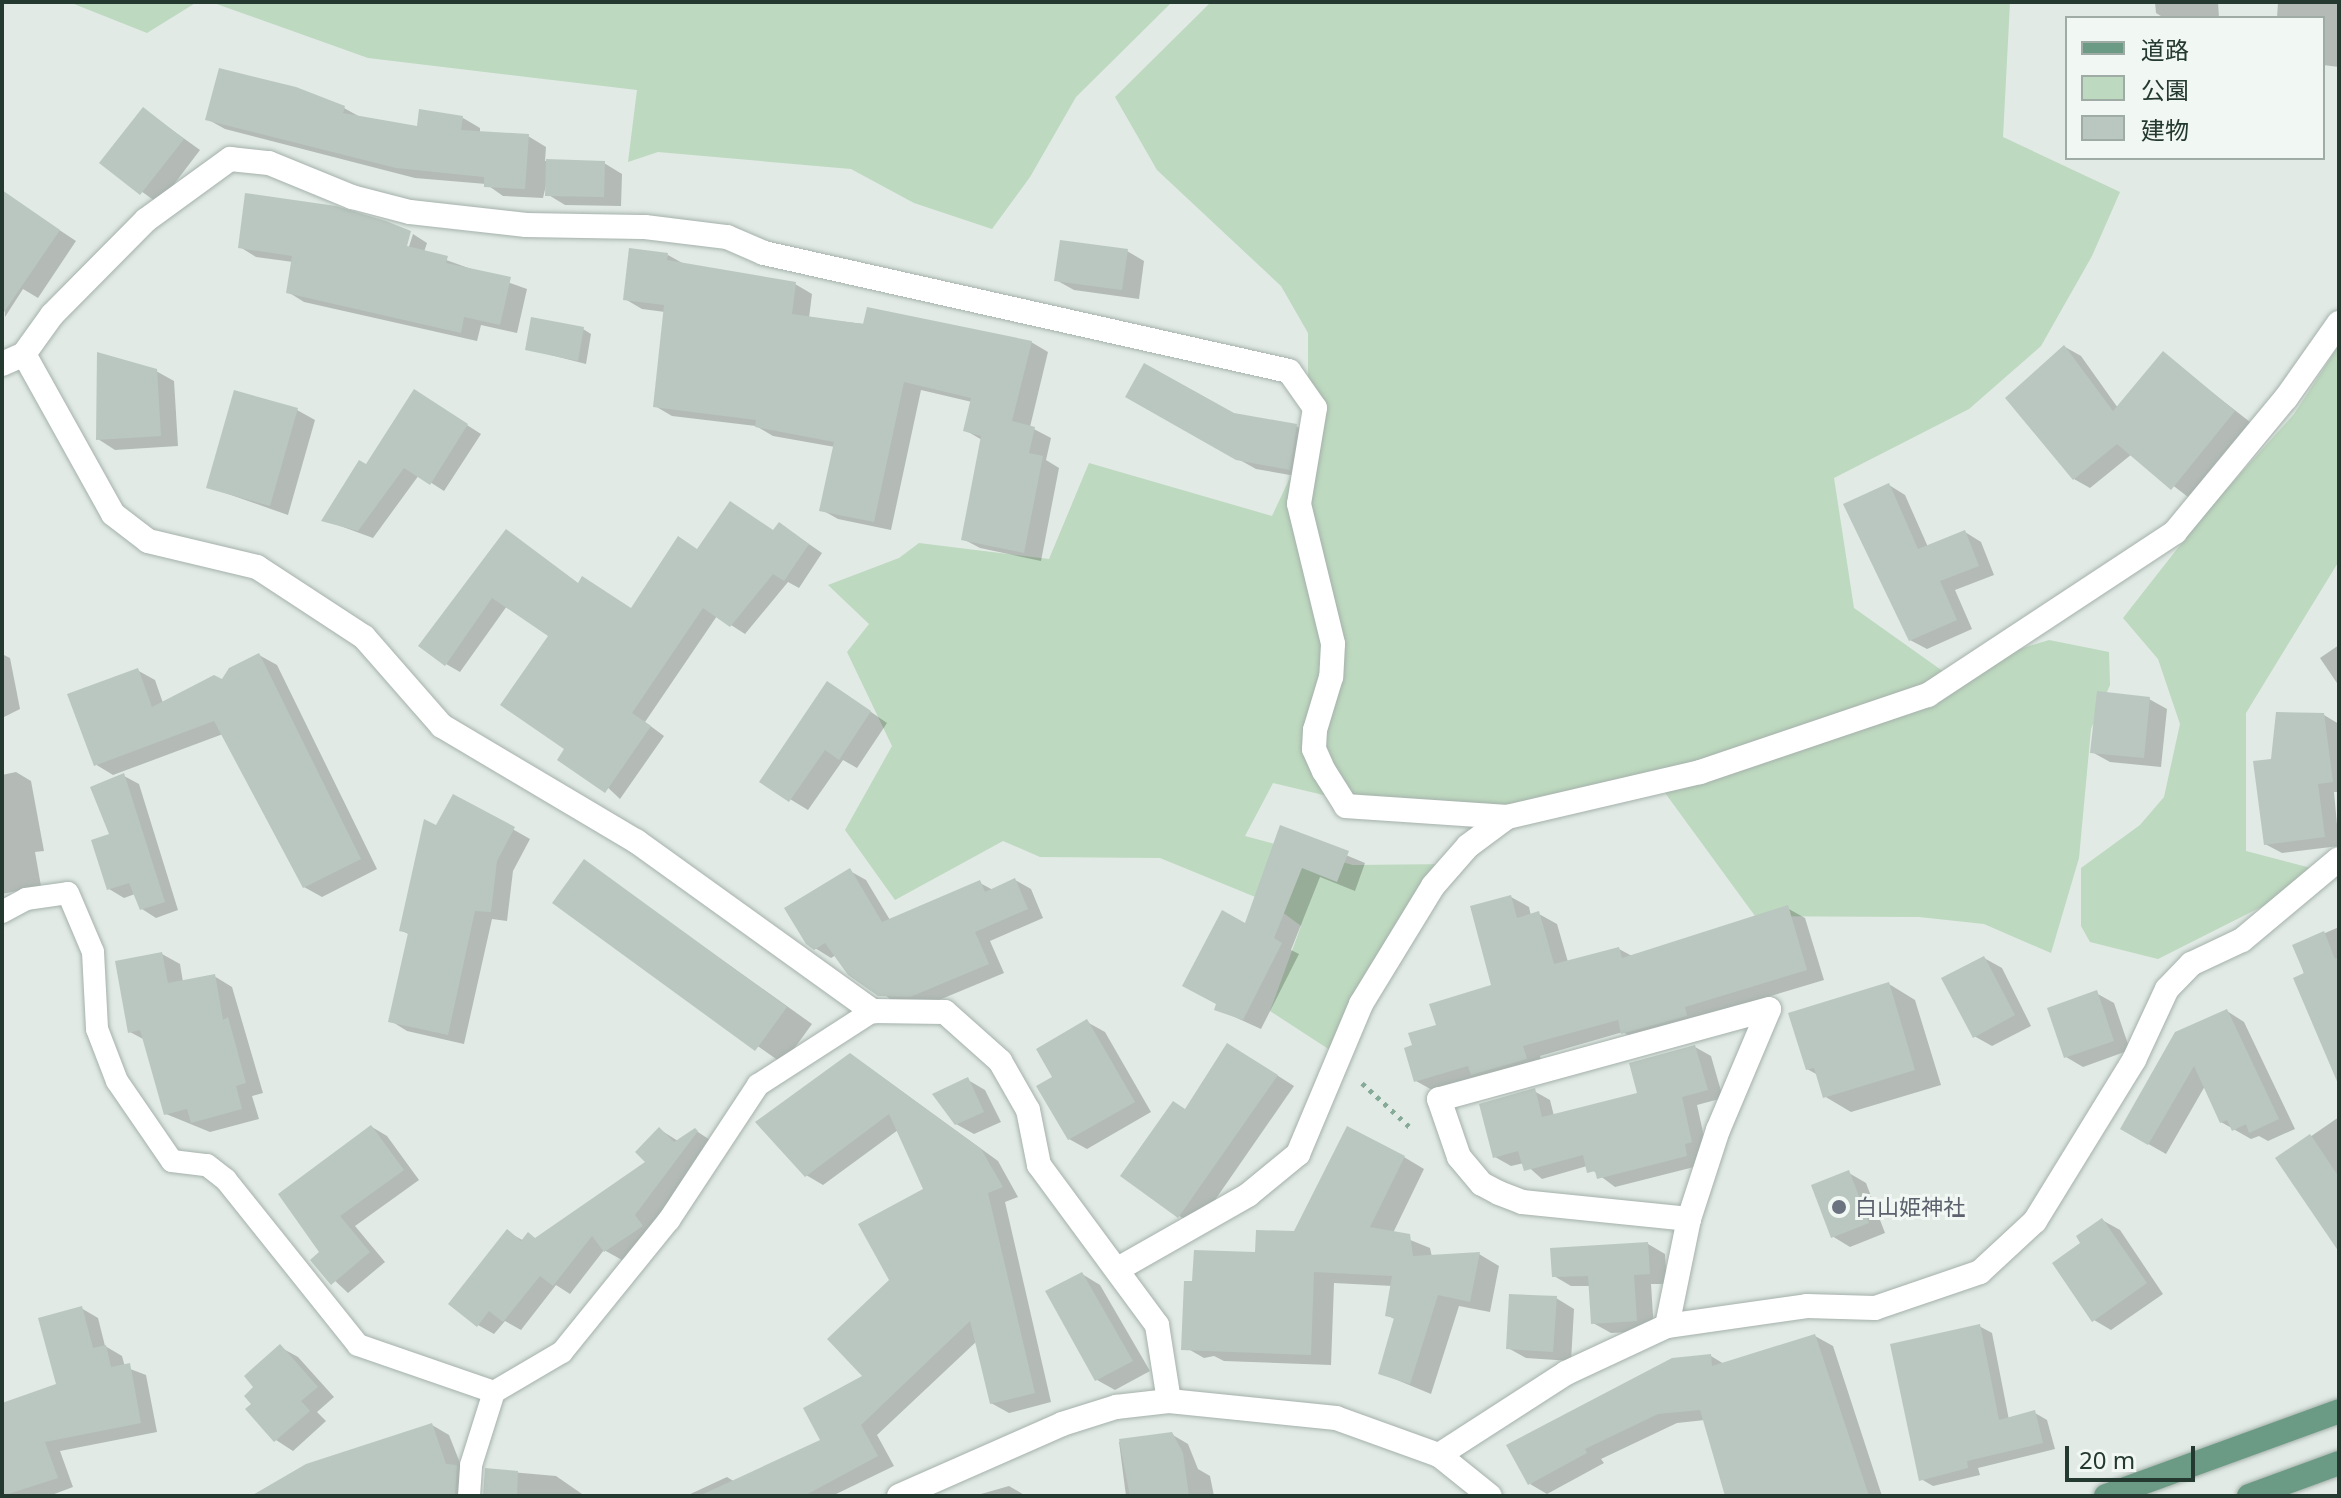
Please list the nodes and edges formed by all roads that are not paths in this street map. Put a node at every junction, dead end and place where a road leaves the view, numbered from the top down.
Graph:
1 (2339, 323) edge
2 (13, 359) edge
3 (1507, 817) junction
4 (2339, 859) edge
5 (2, 912) edge
6 (873, 1011) junction
7 (1689, 1219) junction
8 (1118, 1269) junction
9 (1667, 1326) junction
10 (494, 1392) junction
11 (1169, 1401) junction
12 (2339, 1411) edge
13 (1439, 1455) junction
14 (2339, 1463) edge
15 (469, 1496) edge
16 (899, 1496) edge
17 (1490, 1496) edge
18 (2106, 1496) edge
19 (2249, 1496) edge

1 - 3 street
2 - 3 street
2 - 6 street
3 - 8 street
4 - 9 street
5 - 10 lane
6 - 8 street
6 - 10 lane
7 - 7 street
7 - 9 street
8 - 11 street
9 - 13 street
10 - 15 lane
11 - 13 street
11 - 16 street
12 - 18 main road
13 - 17 street
14 - 19 main road

